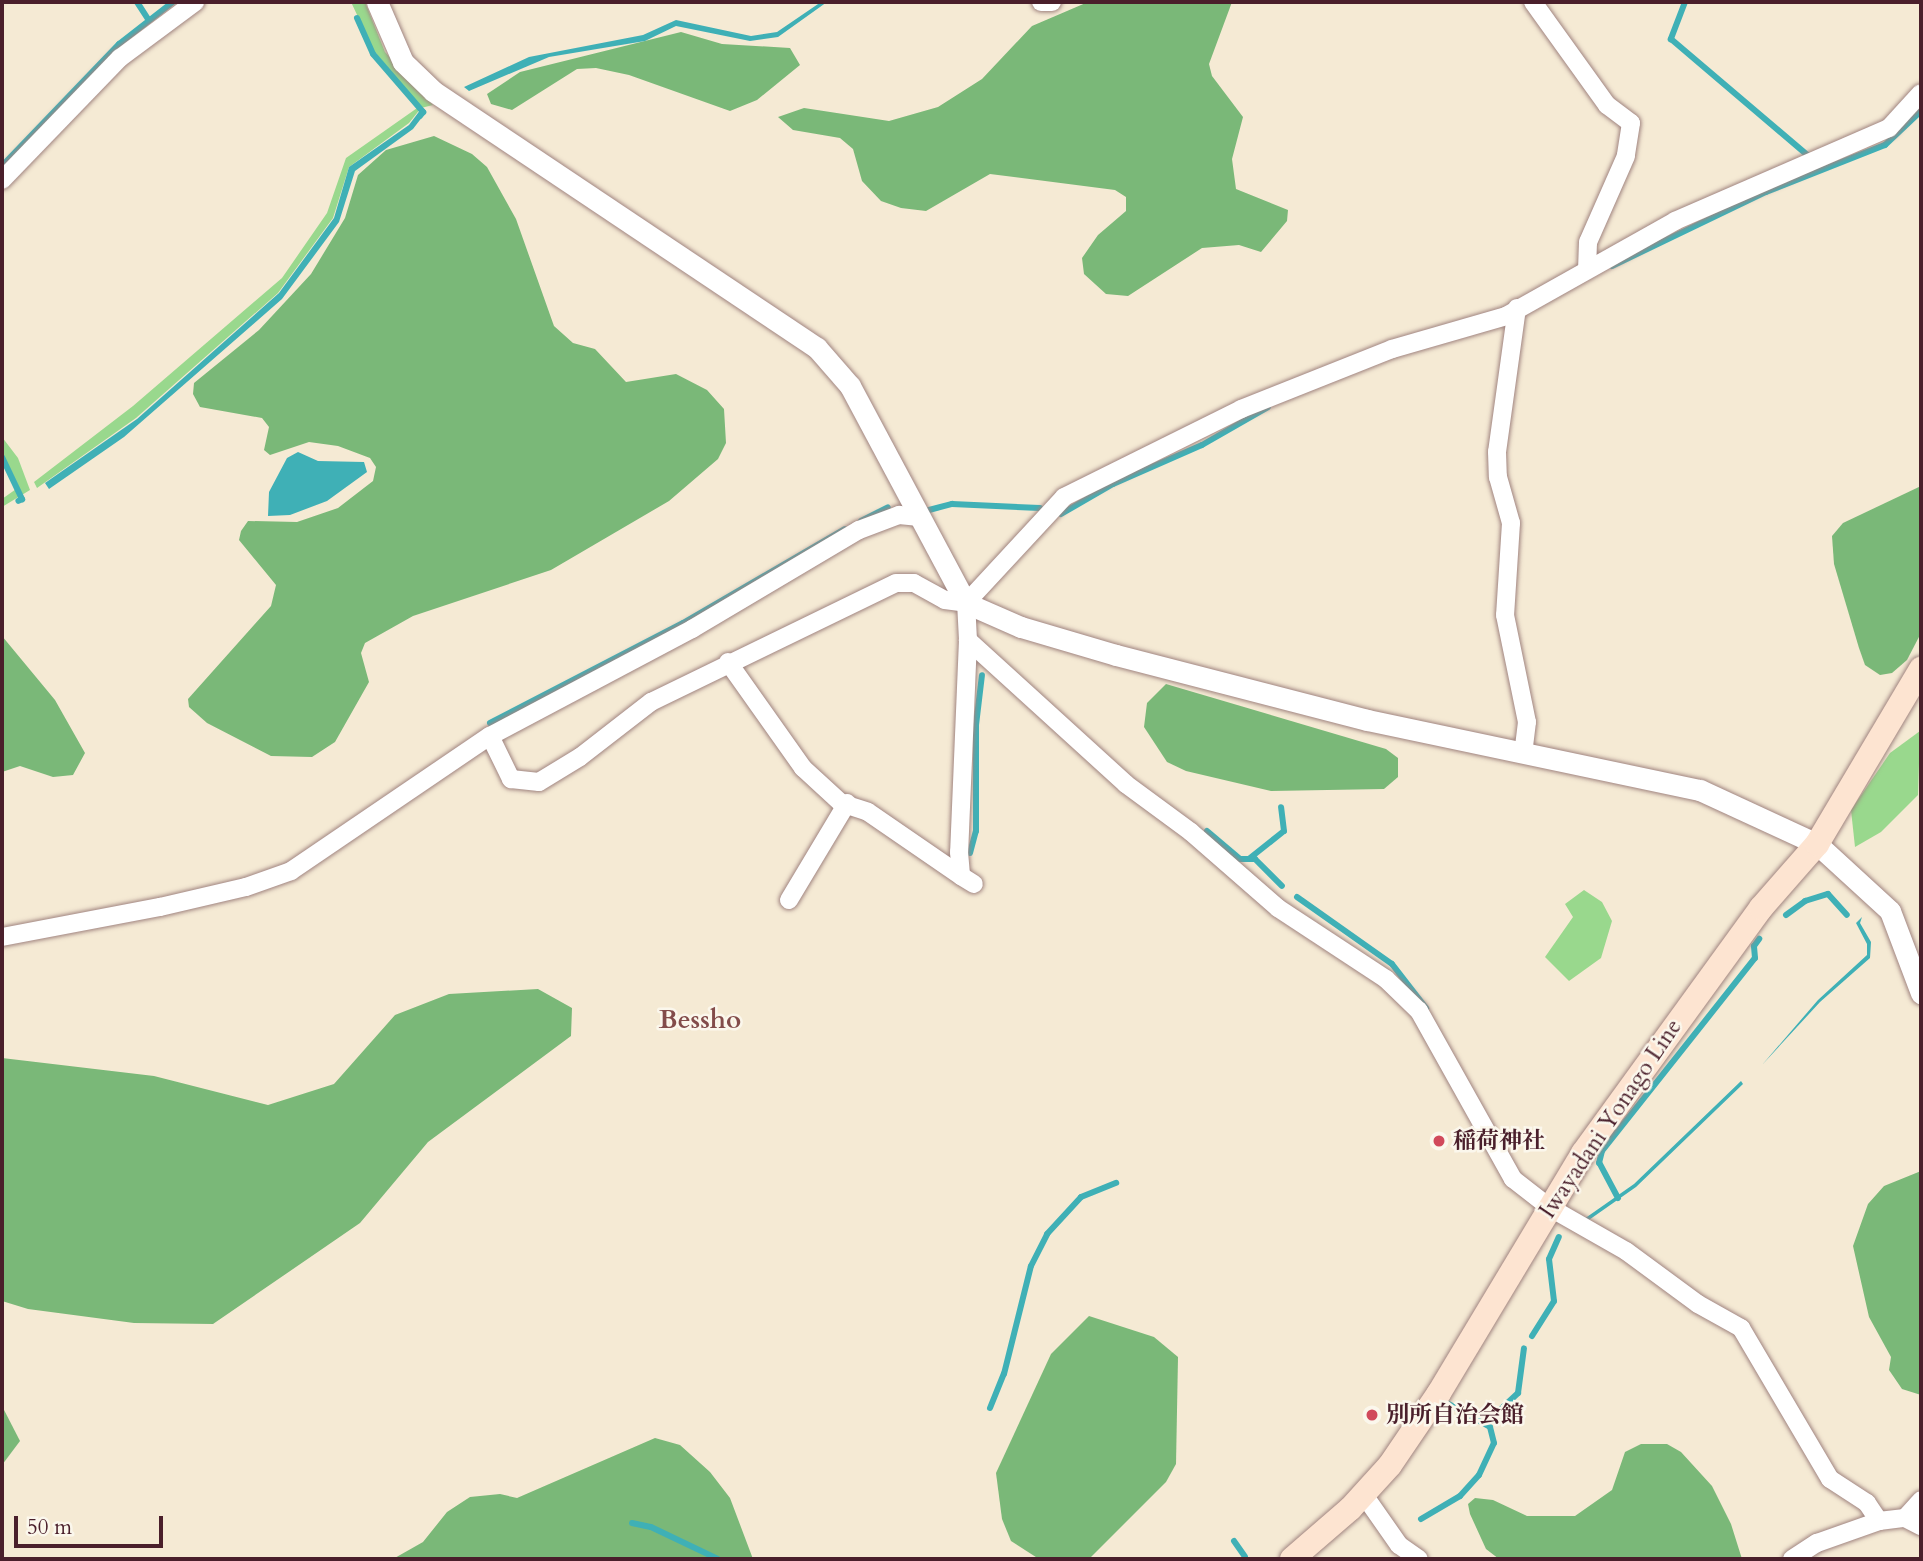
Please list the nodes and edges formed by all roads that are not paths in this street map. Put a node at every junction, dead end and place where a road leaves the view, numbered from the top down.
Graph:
1 (195, 2) edge
2 (377, 2) edge
3 (1041, 2) edge
4 (1052, 2) edge
5 (1533, 2) edge
6 (1921, 93) edge
7 (2, 180) edge
8 (1587, 269) junction
9 (1517, 308) junction
10 (917, 517) junction
11 (966, 603) junction
12 (968, 640) junction
13 (728, 662) junction
14 (1921, 669) edge
15 (491, 736) junction
16 (1523, 753) junction
17 (847, 803) junction
18 (1817, 844) junction
19 (789, 900) dead end
20 (2, 937) edge
21 (1921, 993) edge
22 (1549, 1207) junction
23 (1364, 1495) junction
24 (1921, 1500) edge
25 (1879, 1521) junction
26 (1913, 1522) edge
27 (1292, 1559) edge
28 (1419, 1559) edge
29 (1792, 1559) edge

1 - 7 street
2 - 10 street
3 - 4 street
5 - 8 street
6 - 8 street
8 - 9 street
9 - 11 street
9 - 16 street
10 - 11 street
10 - 15 street
11 - 12 street
11 - 13 street
11 - 16 street
12 - 17 street
12 - 22 street
13 - 15 street
13 - 17 street
14 - 18 main road, Iwayadani Yonago Line
15 - 20 street
16 - 18 street
17 - 19 street
18 - 21 street
18 - 22 main road, Iwayadani Yonago Line
22 - 23 main road, Iwayadani Yonago Line
22 - 25 street
23 - 27 main road, Iwayadani Yonago Line
23 - 28 street
24 - 26 street
25 - 26 street
25 - 29 street

